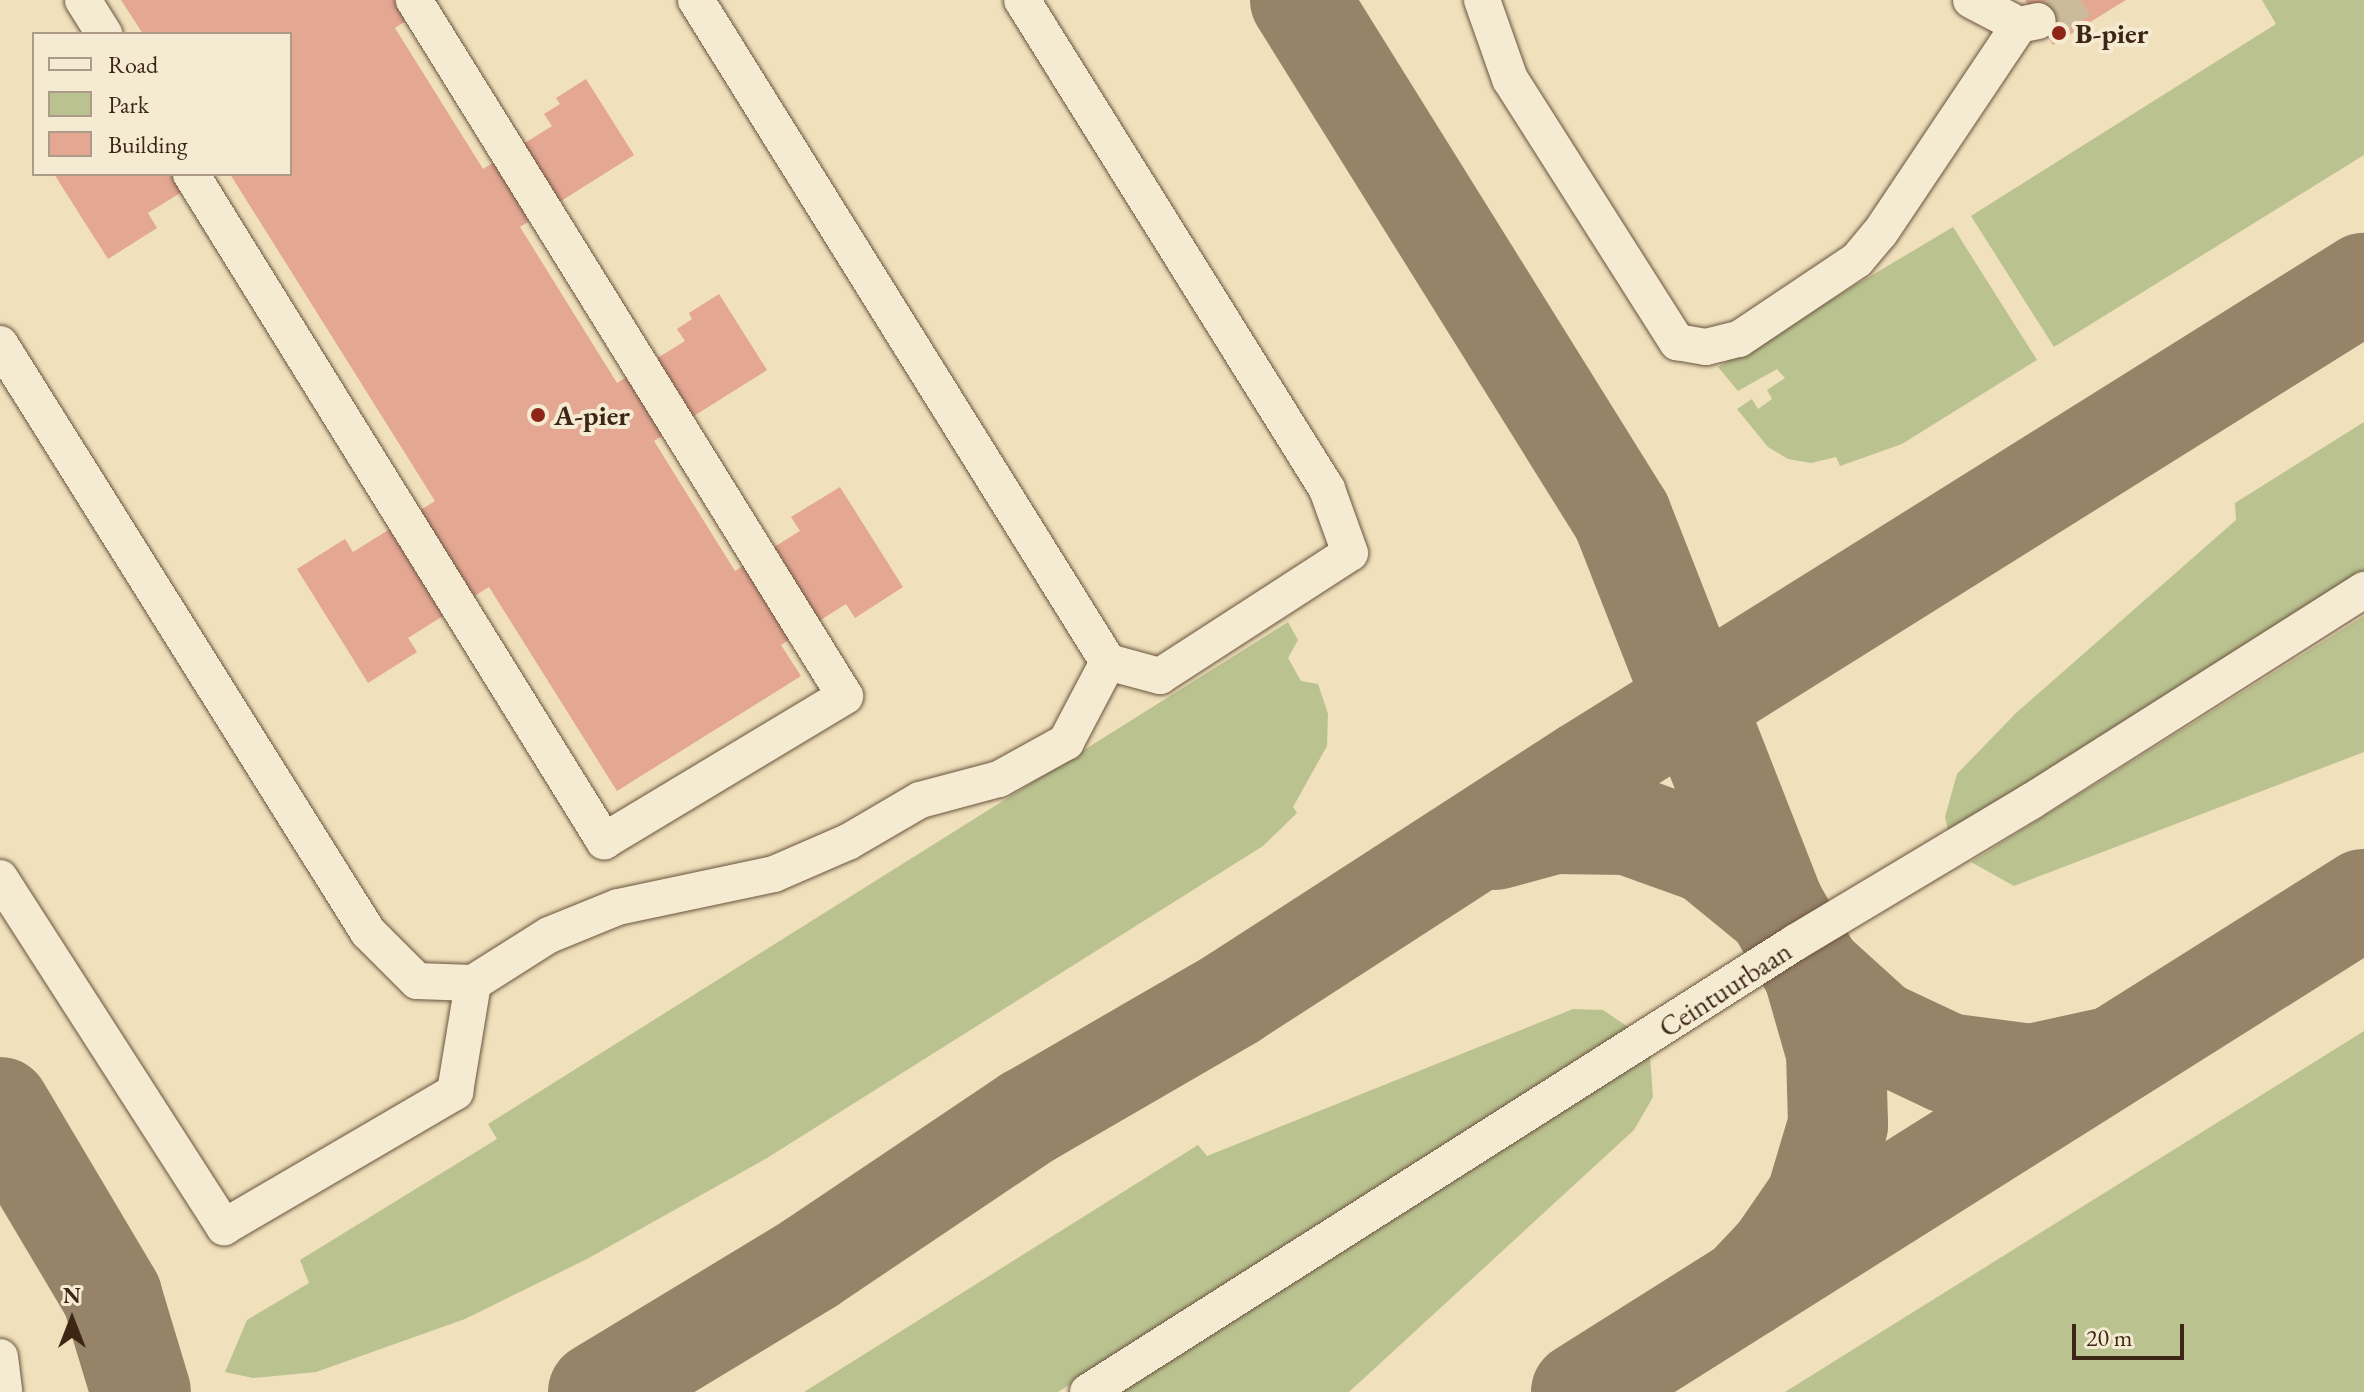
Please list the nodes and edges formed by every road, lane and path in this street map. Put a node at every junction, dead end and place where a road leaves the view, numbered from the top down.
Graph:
1 (83, 0) edge
2 (414, 0) edge
3 (696, 0) edge
4 (1022, 0) edge
5 (1482, 0) edge
6 (1971, 0) edge
7 (103, 32) edge
8 (192, 176) edge
9 (0, 344) edge
10 (2364, 590) edge
11 (1108, 662) junction
12 (0, 878) edge
13 (473, 983) junction
14 (0, 1357) edge
15 (4, 1392) edge
16 (1088, 1392) edge

1 - 7 lane
2 - 8 lane
3 - 11 lane
4 - 11 lane
5 - 6 lane
9 - 13 lane
10 - 16 lane, Ceintuurbaan
11 - 13 lane
12 - 13 lane
14 - 15 lane

